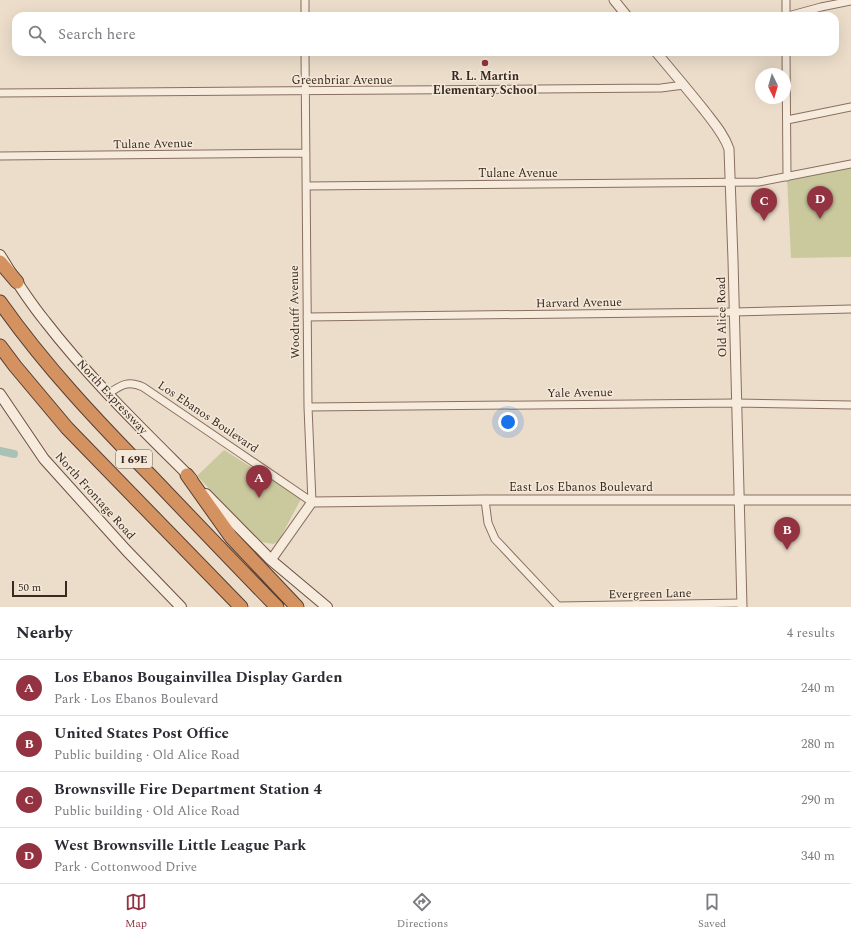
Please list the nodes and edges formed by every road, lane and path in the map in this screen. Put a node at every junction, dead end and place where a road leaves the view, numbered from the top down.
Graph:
1 (305, 0) edge
2 (614, 0) edge
3 (786, 0) edge
4 (851, 1) edge
5 (305, 12) edge
6 (624, 12) edge
7 (787, 12) edge
8 (802, 12) edge
9 (305, 56) edge
10 (659, 56) edge
11 (786, 56) edge
12 (684, 85) junction
13 (305, 91) junction
14 (0, 93) edge
15 (851, 107) edge
16 (787, 120) junction
17 (306, 153) junction
18 (0, 156) edge
19 (851, 164) edge
20 (787, 176) junction
21 (730, 183) junction
22 (306, 186) junction
23 (0, 255) edge
24 (0, 262) edge
25 (17, 282) junction
26 (0, 302) edge
27 (851, 310) edge
28 (734, 312) junction
29 (308, 317) junction
30 (0, 346) edge
31 (0, 394) edge
32 (108, 394) junction
33 (736, 403) junction
34 (851, 405) edge
35 (308, 407) junction
36 (187, 475) junction
37 (739, 499) junction
38 (485, 500) junction
39 (851, 500) edge
40 (312, 502) junction
41 (271, 560) junction
42 (742, 605) edge
43 (181, 607) edge
44 (241, 607) edge
45 (277, 607) edge
46 (297, 607) edge
47 (327, 607) edge
48 (559, 607) edge

1 - 5 street
2 - 6 street
3 - 7 street
4 - 8 street
9 - 13 street, Woodruff Avenue
10 - 12 street, Old Alice Road
11 - 16 street
12 - 13 street, Greenbriar Avenue
12 - 21 street, Old Alice Road
13 - 14 street, Greenbriar Avenue
13 - 17 street, Woodruff Avenue
15 - 16 street
16 - 20 street
17 - 18 street, Tulane Avenue
17 - 22 street, Woodruff Avenue
19 - 20 street, Tulane Avenue
20 - 21 street, Tulane Avenue
21 - 22 street, Tulane Avenue
21 - 28 street, Old Alice Road
22 - 29 street, Woodruff Avenue
23 - 25 main road, North Expressway
24 - 25 highway
25 - 32 main road, North Expressway
26 - 45 highway, I 69E
27 - 28 street, Harvard Avenue
28 - 29 street, Harvard Avenue
28 - 33 street, Old Alice Road
29 - 35 street, Woodruff Avenue
30 - 44 highway, I 69E
31 - 43 main road, North Frontage Road
32 - 36 main road, North Expressway
32 - 40 street, Los Ebanos Boulevard
33 - 34 street, Yale Avenue
33 - 35 street, Yale Avenue
33 - 37 street, Old Alice Road
35 - 40 street, Woodruff Avenue
36 - 41 main road, North Expressway
36 - 46 highway
37 - 38 street, East Los Ebanos Boulevard
37 - 39 street, East Los Ebanos Boulevard
37 - 42 street, Old Alice Road
38 - 40 street, East Los Ebanos Boulevard
38 - 48 street
40 - 41 street
41 - 47 main road, North Expressway
42 - 48 street, Evergreen Lane

